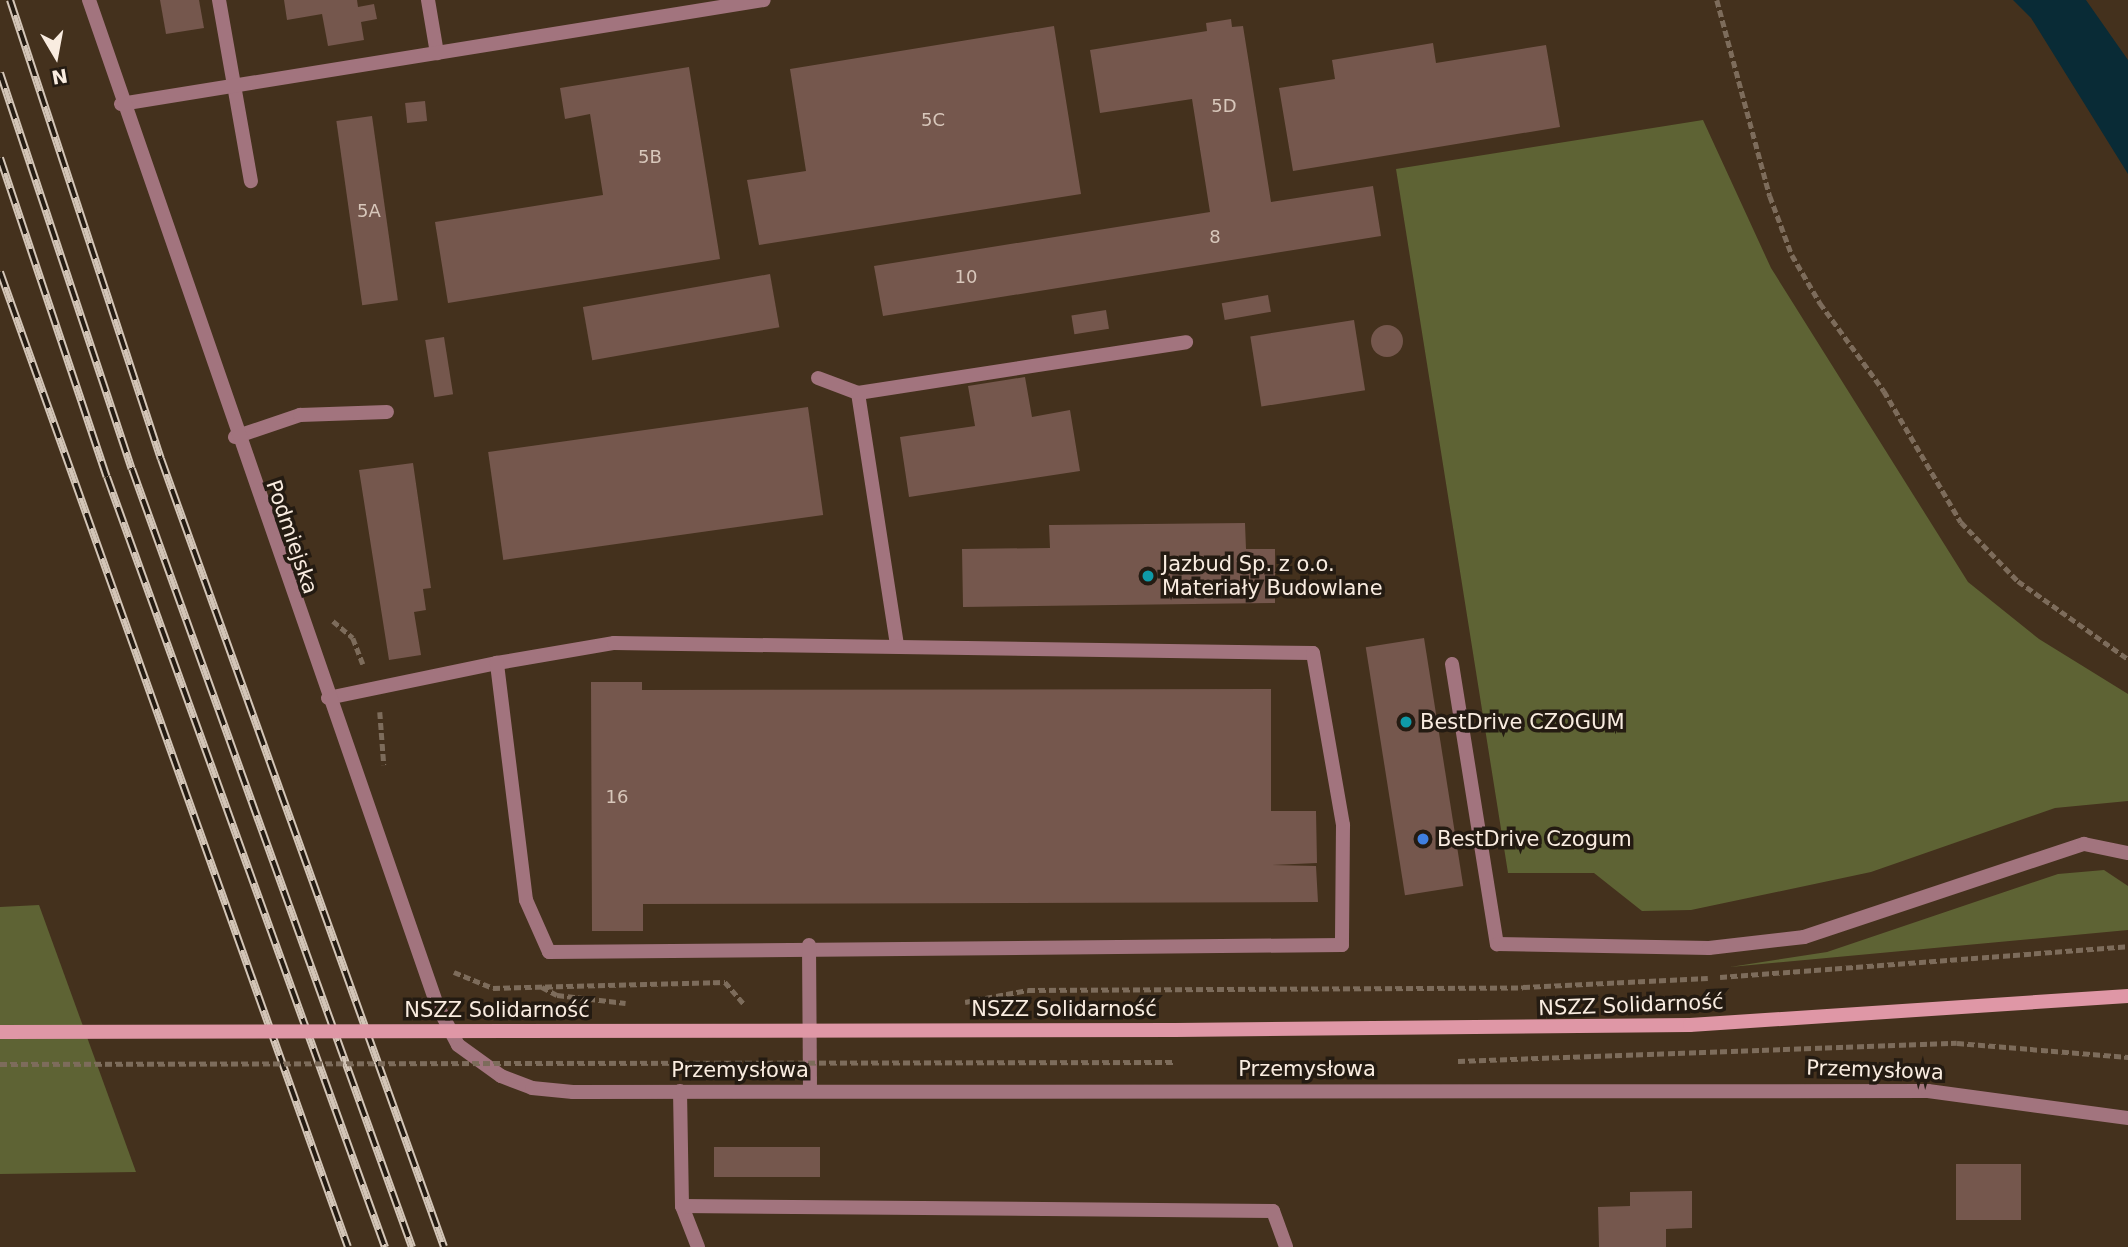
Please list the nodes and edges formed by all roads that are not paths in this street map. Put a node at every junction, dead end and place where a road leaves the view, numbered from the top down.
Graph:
1 (89, 0) edge
2 (219, 0) edge
3 (428, 0) edge
4 (764, 0) edge
5 (437, 52) junction
6 (233, 86) junction
7 (121, 104) junction
8 (251, 181) dead end
9 (1186, 342) dead end
10 (818, 378) dead end
11 (858, 393) junction
12 (387, 412) dead end
13 (235, 437) junction
14 (897, 644) junction
15 (497, 663) junction
16 (1452, 664) dead end
17 (327, 698) junction
18 (2128, 853) edge
19 (809, 946) junction
20 (2128, 996) edge
21 (0, 1032) edge
22 (489, 1068) joint
23 (680, 1091) junction
24 (810, 1091) junction
25 (2128, 1118) edge
26 (681, 1206) junction
27 (698, 1247) edge
28 (1286, 1247) edge

1 - 7 street, Podmiejska
2 - 6 street
3 - 5 street
4 - 5 street
5 - 6 street
6 - 7 street
6 - 8 street
7 - 13 street, Podmiejska
9 - 11 street
10 - 11 street
11 - 14 street
12 - 13 street
13 - 17 street, Podmiejska
14 - 15 street
14 - 19 street
15 - 17 street
15 - 19 street
16 - 18 street
17 - 22 street, Podmiejska
19 - 24 street
20 - 21 main road, NSZZ Solidarność, bridge
22 - 23 street, Przemysłowa
23 - 24 street, Przemysłowa
23 - 26 street
24 - 25 street, Przemysłowa
26 - 27 street
26 - 28 street

